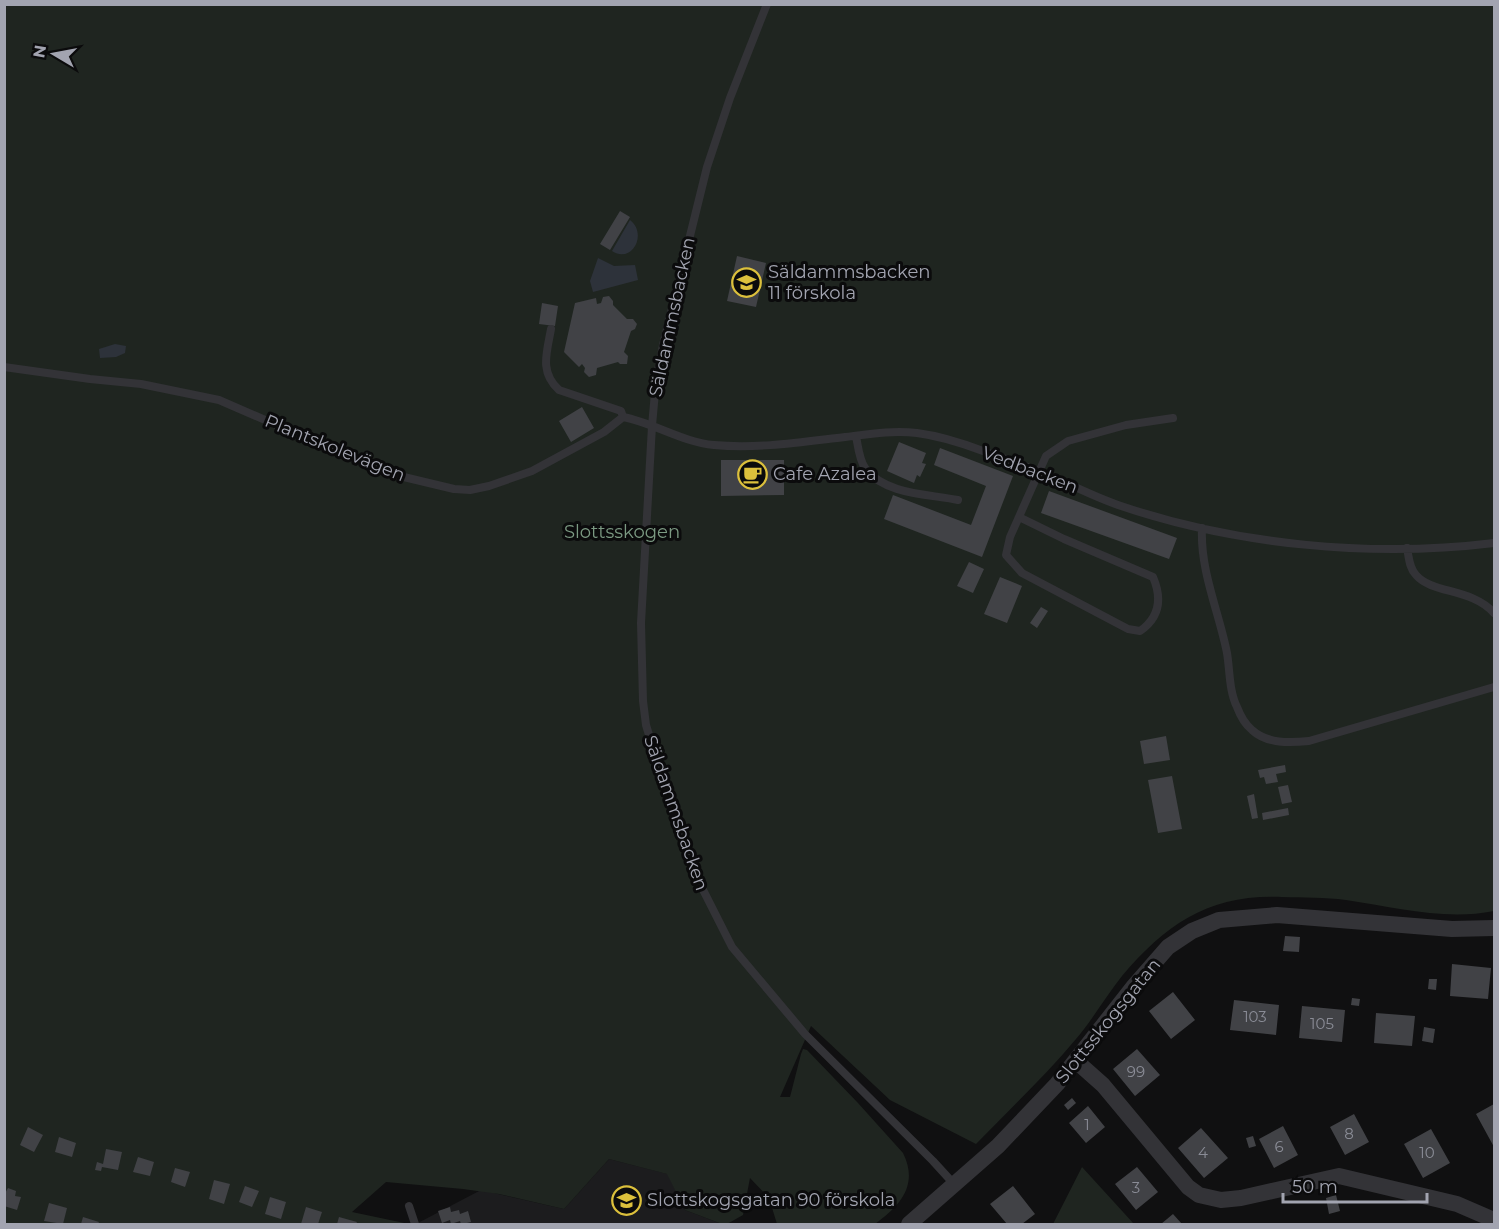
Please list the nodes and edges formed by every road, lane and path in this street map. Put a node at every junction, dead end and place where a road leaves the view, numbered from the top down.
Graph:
1 (767, 4) edge
2 (551, 329) dead end
3 (4, 367) edge
4 (623, 417) junction
5 (1173, 418) dead end
6 (652, 426) junction
7 (856, 436) junction
8 (1039, 471) junction
9 (958, 500) dead end
10 (1019, 517) junction
11 (1202, 528) junction
12 (1494, 543) edge
13 (1407, 548) junction
14 (1494, 613) edge
15 (1494, 687) edge
16 (1494, 928) edge
17 (1076, 1061) junction
18 (954, 1184) junction
19 (410, 1206) dead end
20 (1494, 1220) edge
21 (415, 1224) edge
22 (909, 1224) edge

1 - 6 lane, Säldammsbacken
2 - 4 lane
3 - 4 lane, Plantskolevägen
4 - 6 lane
5 - 8 lane
6 - 7 lane, Vedbacken
6 - 18 lane, Säldammsbacken
7 - 8 lane, Vedbacken
7 - 9 lane
8 - 10 lane
8 - 11 lane, Vedbacken
10 - 10 lane
11 - 13 lane, Vedbacken
11 - 15 lane
12 - 13 lane, Vedbacken
13 - 14 lane
16 - 17 street, Slottsskogsgatan
17 - 18 street, Slottsskogsgatan
17 - 20 street
18 - 22 street, Slottsskogsgatan
19 - 21 lane

